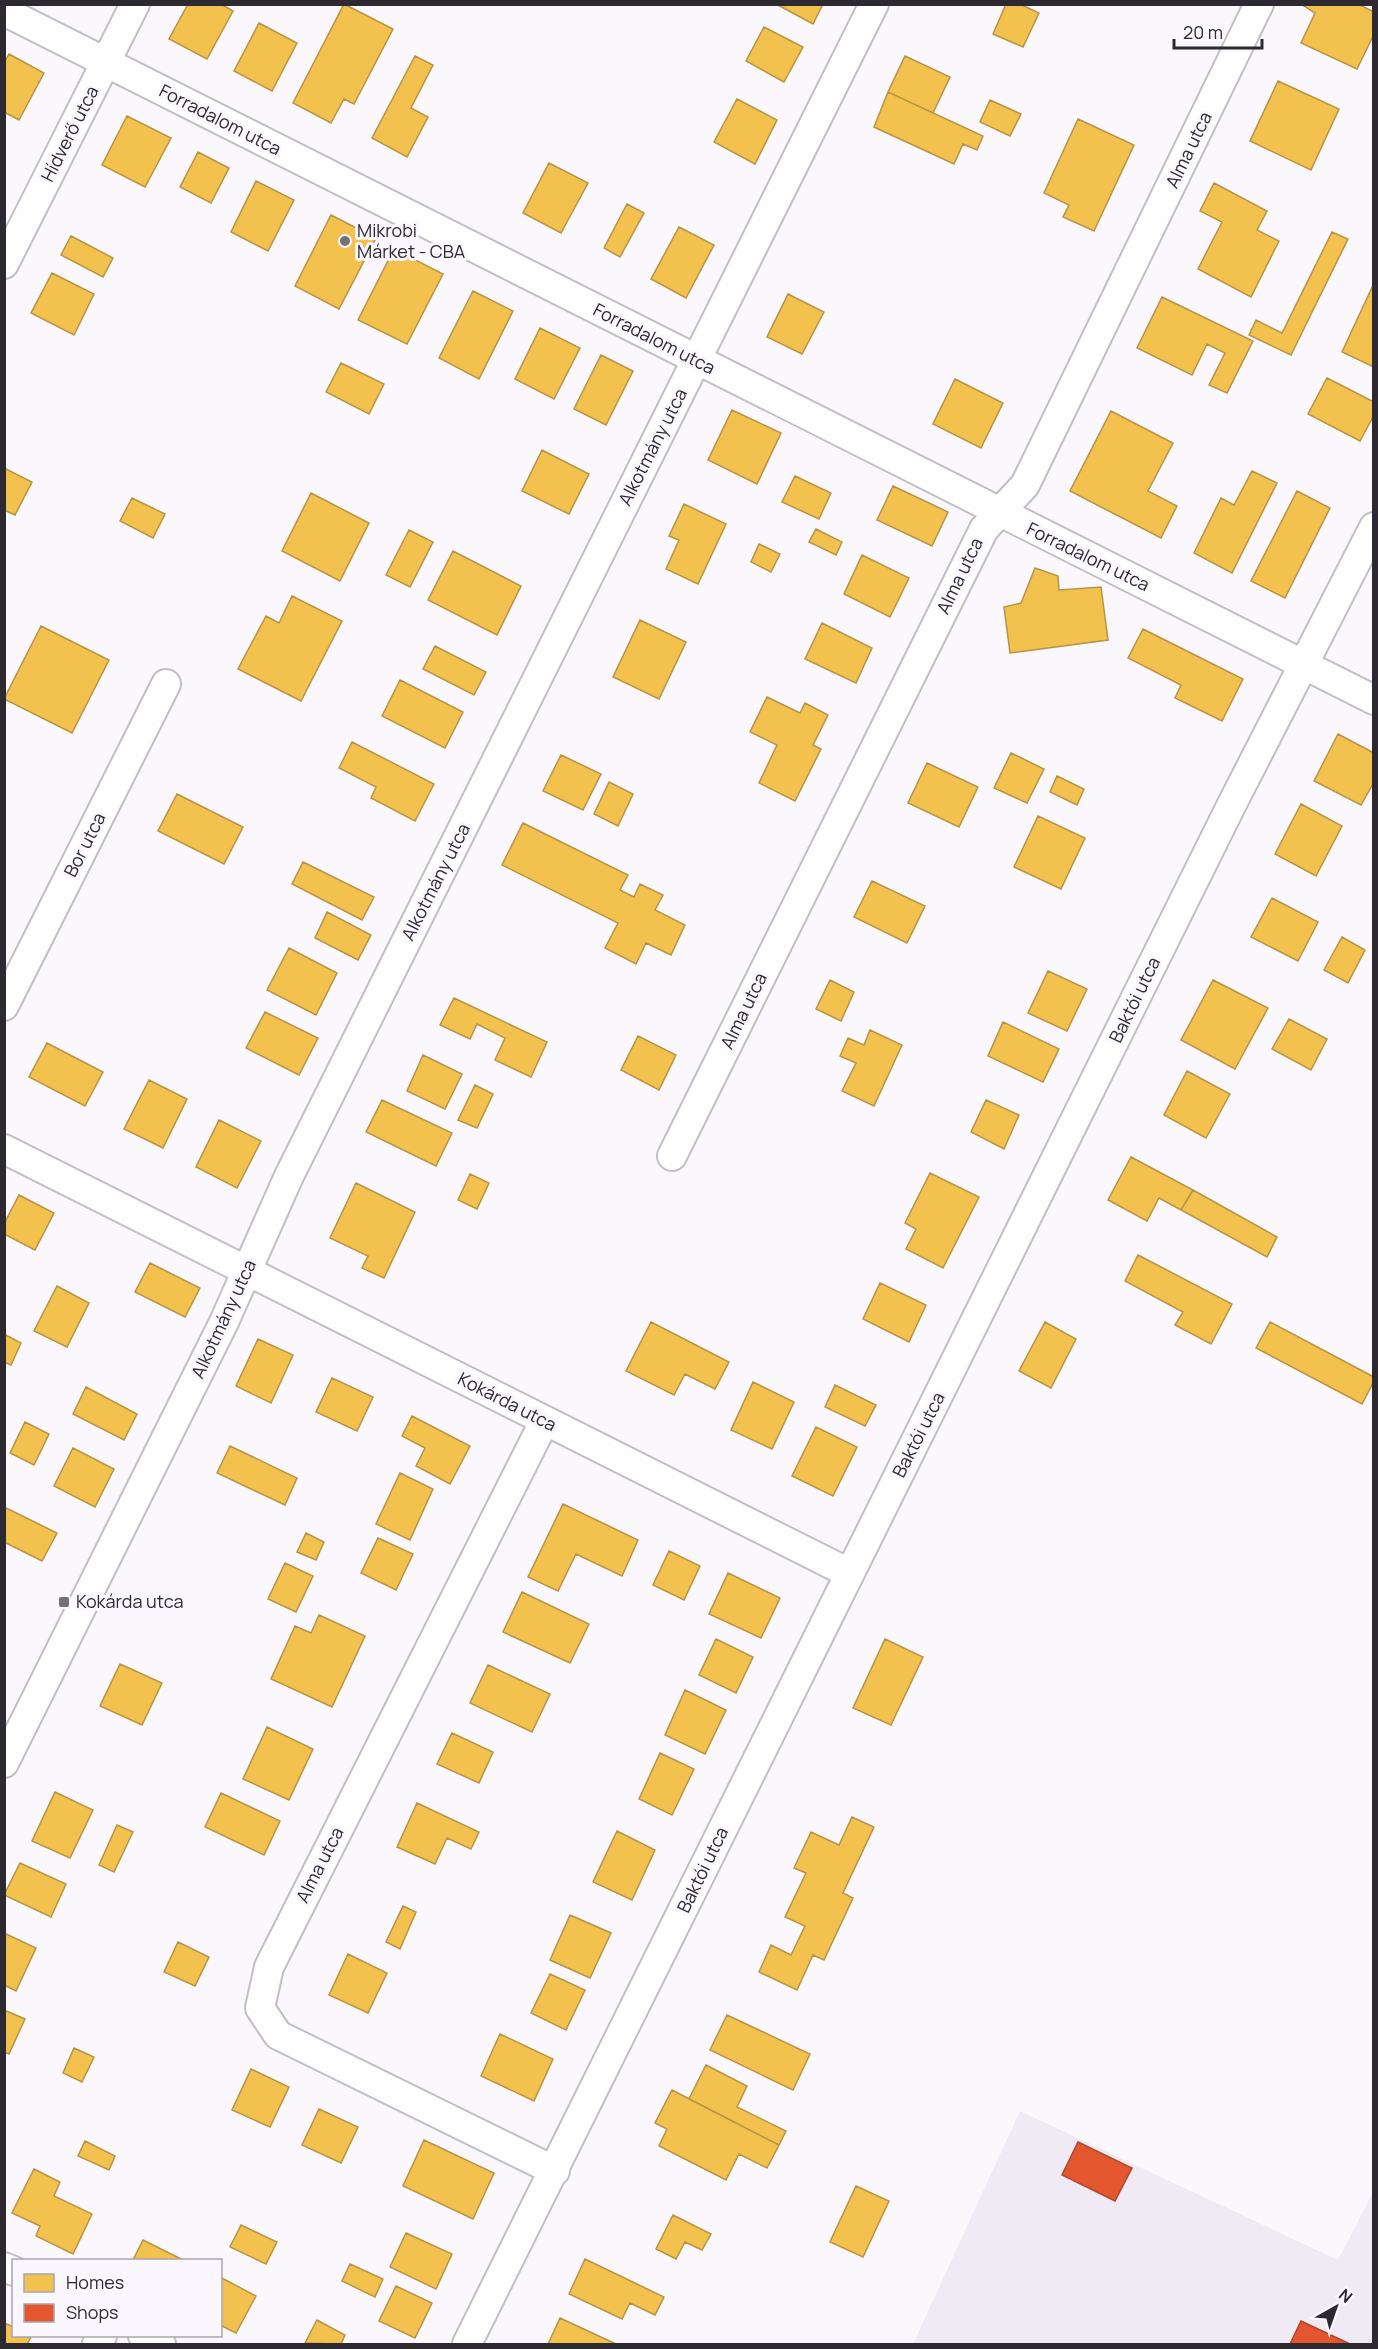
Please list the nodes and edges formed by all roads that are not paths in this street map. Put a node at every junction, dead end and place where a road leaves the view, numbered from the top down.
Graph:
1 (135, 4) edge
2 (874, 4) edge
3 (1259, 4) edge
4 (4, 11) edge
5 (106, 63) junction
6 (4, 264) edge
7 (696, 361) junction
8 (999, 512) junction
9 (1374, 527) edge
10 (1304, 664) junction
11 (166, 684) dead end
12 (1374, 700) edge
13 (4, 1006) edge
14 (4, 1149) edge
15 (672, 1156) dead end
16 (248, 1269) junction
17 (544, 1422) junction
18 (849, 1573) junction
19 (4, 1763) edge
20 (555, 2171) junction
21 (145, 2337) edge
22 (161, 2344) edge
23 (467, 2344) edge

1 - 5 street, Hídverő utca
2 - 7 street, Alkotmány utca
3 - 8 street, Alma utca
4 - 5 street, Forradalom utca
5 - 6 street, Hídverő utca
5 - 7 street, Forradalom utca
7 - 8 street, Forradalom utca
7 - 16 street, Alkotmány utca
8 - 10 street, Forradalom utca
8 - 15 street, Alma utca
9 - 10 street, Baktói utca
10 - 12 street, Forradalom utca
10 - 18 street, Baktói utca
11 - 13 street, Bor utca
14 - 16 street, Kokárda utca
16 - 17 street, Kokárda utca
16 - 19 street, Alkotmány utca
17 - 18 street, Kokárda utca
17 - 20 street, Alma utca
18 - 20 street, Baktói utca
20 - 23 street, Baktói utca
21 - 22 street

